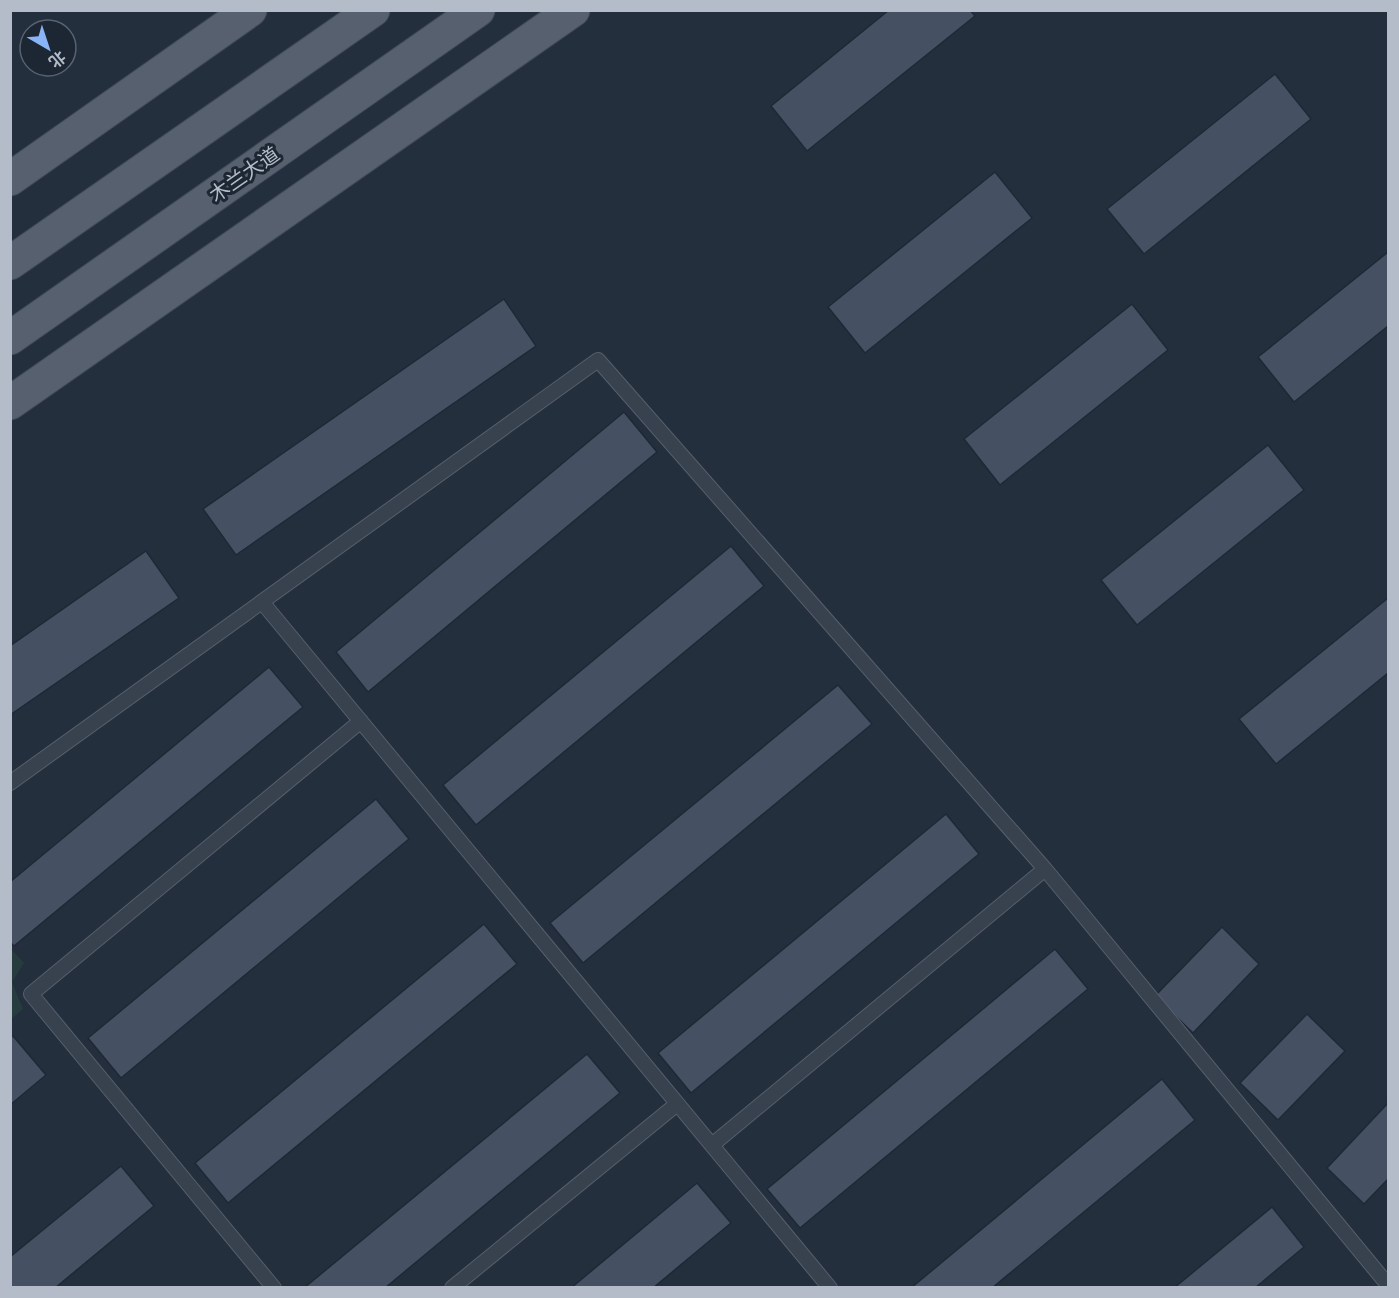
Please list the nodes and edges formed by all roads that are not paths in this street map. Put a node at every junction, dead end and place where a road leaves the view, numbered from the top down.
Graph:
1 (250, 10) edge
2 (373, 10) edge
3 (478, 10) edge
4 (573, 10) edge
5 (10, 179) edge
6 (10, 263) edge
7 (10, 338) edge
8 (10, 403) edge
9 (262, 602) junction
10 (361, 722) junction
11 (10, 783) edge
12 (1045, 869) junction
13 (677, 1104) junction
14 (712, 1145) junction
15 (1389, 1285) edge
16 (274, 1287) edge
17 (452, 1287) edge
18 (830, 1287) edge

1 - 5 main road
2 - 6 main road
3 - 7 main road, 木兰大道
4 - 8 main road
9 - 10 lane
9 - 11 lane
9 - 12 lane
10 - 13 lane
10 - 16 lane
12 - 14 lane
12 - 15 lane
13 - 14 lane
13 - 17 lane
14 - 18 lane

